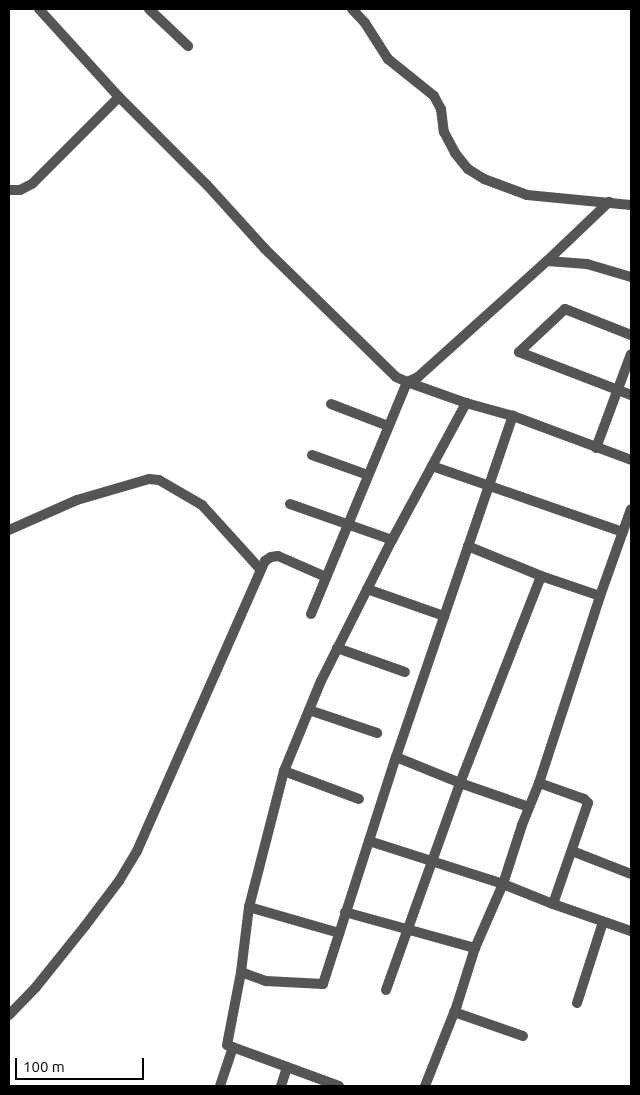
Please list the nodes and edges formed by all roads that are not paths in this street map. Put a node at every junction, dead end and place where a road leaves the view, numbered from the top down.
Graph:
1 (39, 9) edge
2 (149, 9) edge
3 (352, 9) edge
4 (188, 46) dead end
5 (119, 98) junction
6 (9, 190) edge
7 (609, 202) junction
8 (631, 204) edge
9 (547, 261) junction
10 (631, 277) edge
11 (631, 335) edge
12 (631, 354) edge
13 (407, 382) junction
14 (618, 390) junction
15 (631, 395) edge
16 (466, 403) junction
17 (331, 404) dead end
18 (513, 416) junction
19 (388, 426) junction
20 (596, 448) junction
21 (312, 455) dead end
22 (631, 460) edge
23 (432, 466) junction
24 (368, 475) junction
25 (490, 486) junction
26 (290, 504) dead end
27 (631, 509) edge
28 (348, 524) junction
29 (9, 530) edge
30 (623, 532) junction
31 (392, 540) junction
32 (468, 546) junction
33 (260, 569) junction
34 (541, 576) junction
35 (326, 577) junction
36 (367, 589) junction
37 (600, 596) junction
38 (311, 614) dead end
39 (444, 616) junction
40 (337, 648) junction
41 (405, 672) dead end
42 (309, 710) junction
43 (377, 733) dead end
44 (396, 757) junction
45 (284, 771) junction
46 (460, 783) junction
47 (539, 783) junction
48 (359, 799) dead end
49 (529, 807) junction
50 (368, 841) junction
51 (572, 851) junction
52 (433, 861) junction
53 (631, 874) edge
54 (503, 884) junction
55 (553, 904) junction
56 (249, 907) junction
57 (345, 912) junction
58 (603, 922) junction
59 (408, 930) junction
60 (631, 931) edge
61 (339, 933) junction
62 (475, 948) junction
63 (241, 972) junction
64 (386, 990) dead end
65 (578, 1003) dead end
66 (454, 1012) junction
67 (9, 1015) edge
68 (523, 1036) dead end
69 (234, 1048) junction
70 (287, 1067) junction
71 (220, 1086) edge
72 (282, 1086) edge
73 (339, 1086) edge
74 (425, 1086) edge

1 - 5 street
2 - 4 street
3 - 7 street
5 - 6 street
5 - 13 street
7 - 8 street
7 - 9 street
9 - 10 street
9 - 13 street
11 - 14 street
12 - 14 street
13 - 16 street
13 - 19 street
14 - 15 street
14 - 20 street
16 - 18 street
16 - 23 street
17 - 19 street
18 - 20 street
18 - 25 street
19 - 24 street
20 - 22 street
21 - 24 street
23 - 25 street
23 - 31 street
24 - 28 street
25 - 30 street
25 - 32 street
26 - 28 street
27 - 30 street
28 - 31 street
28 - 35 street
29 - 33 street
30 - 37 street
31 - 36 street
32 - 34 street
32 - 39 street
33 - 35 street
33 - 67 street
34 - 37 street
34 - 46 street
35 - 38 street
36 - 39 street
36 - 40 street
37 - 47 street
39 - 44 street
40 - 41 street
40 - 42 street
42 - 43 street
42 - 45 street
44 - 46 street
44 - 50 street
45 - 48 street
45 - 56 street
46 - 49 street
46 - 52 street
47 - 49 street
47 - 51 street
49 - 54 street
50 - 52 street
50 - 57 street
51 - 53 street
51 - 55 street
52 - 54 street
52 - 59 street
54 - 55 street
54 - 62 street
55 - 58 street
56 - 61 street
56 - 63 street
57 - 59 street
57 - 61 street
58 - 60 street
58 - 65 street
59 - 62 street
59 - 64 street
61 - 63 street
62 - 66 street
63 - 69 street
66 - 68 street
66 - 74 street
69 - 70 street
69 - 71 street
70 - 72 street
70 - 73 street

